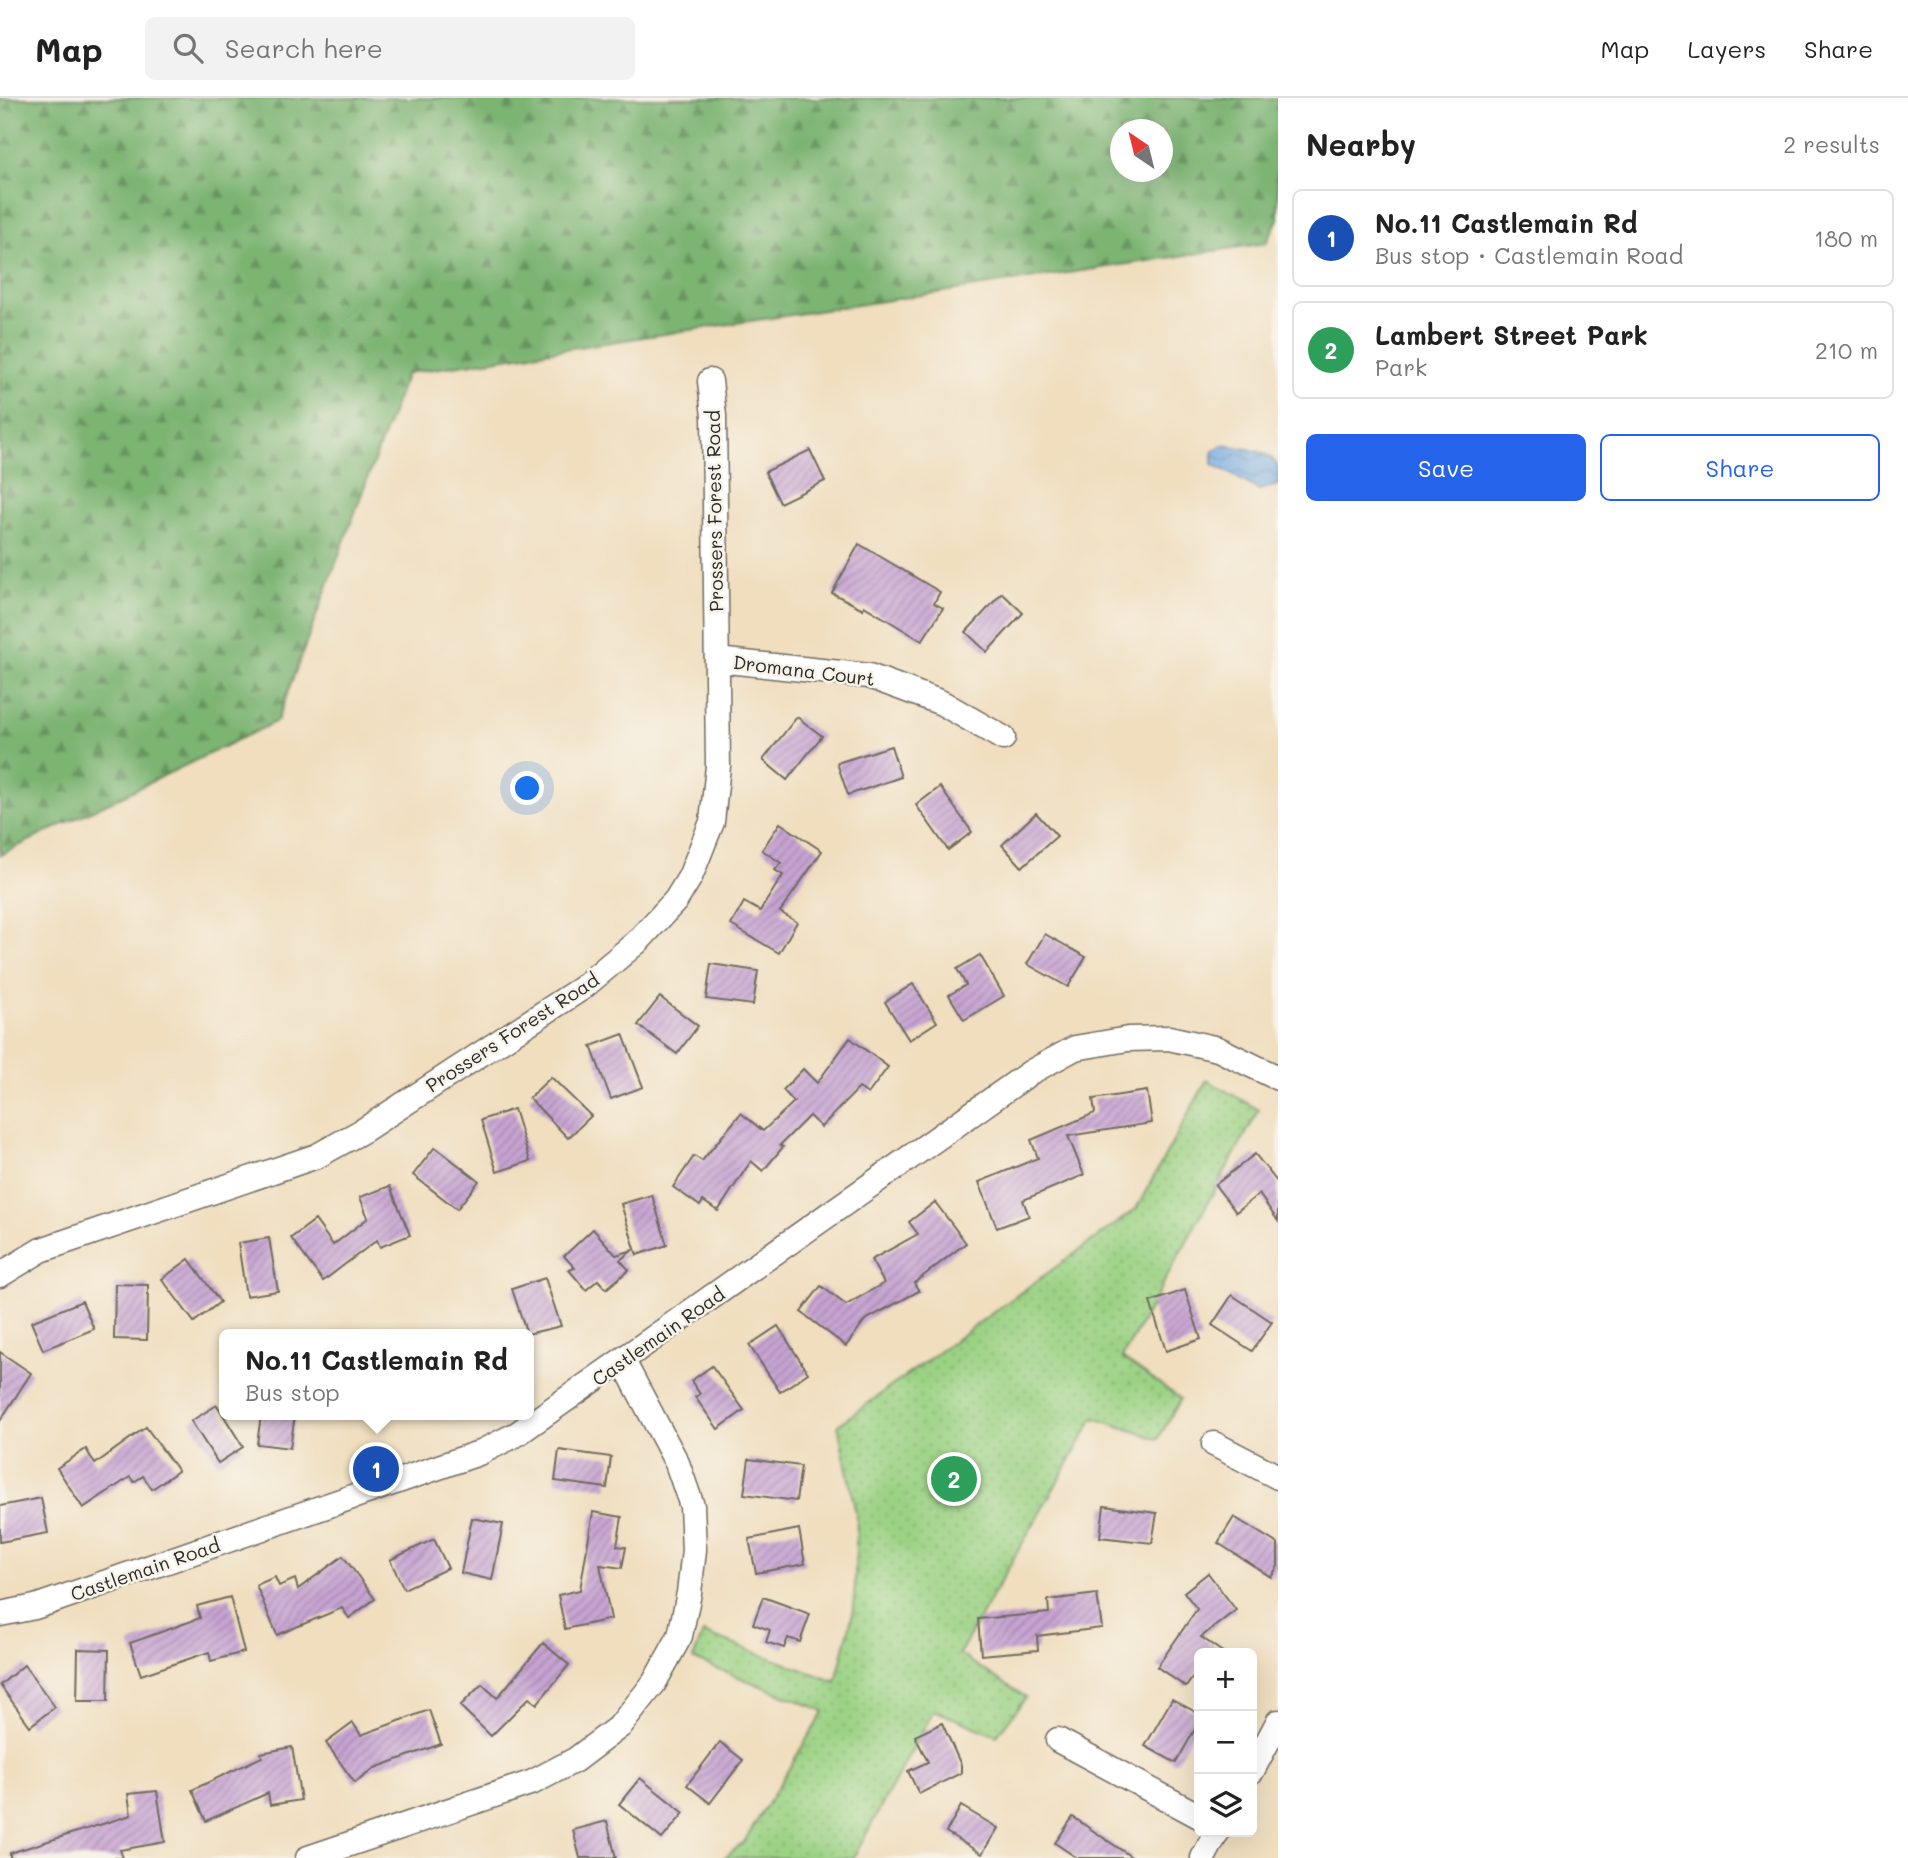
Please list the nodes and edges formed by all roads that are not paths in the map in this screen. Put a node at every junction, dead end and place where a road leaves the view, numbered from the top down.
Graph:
1 (710, 381) dead end
2 (717, 660) junction
3 (1003, 738) dead end
4 (1278, 1078) edge
5 (0, 1275) edge
6 (623, 1361) junction
7 (1214, 1444) dead end
8 (1278, 1477) edge
9 (0, 1614) edge
10 (1278, 1722) edge
11 (1058, 1740) dead end
12 (1257, 1762) edge
13 (1194, 1813) edge
14 (1214, 1837) edge
15 (308, 1858) edge
16 (1203, 1858) edge

1 - 2 street, Prossers Forest Road
2 - 3 street, Dromana Court
2 - 5 street, Prossers Forest Road
4 - 6 street, Castlemain Road
6 - 9 street, Castlemain Road
6 - 15 street
7 - 8 street
10 - 12 street
11 - 13 street
14 - 16 street

